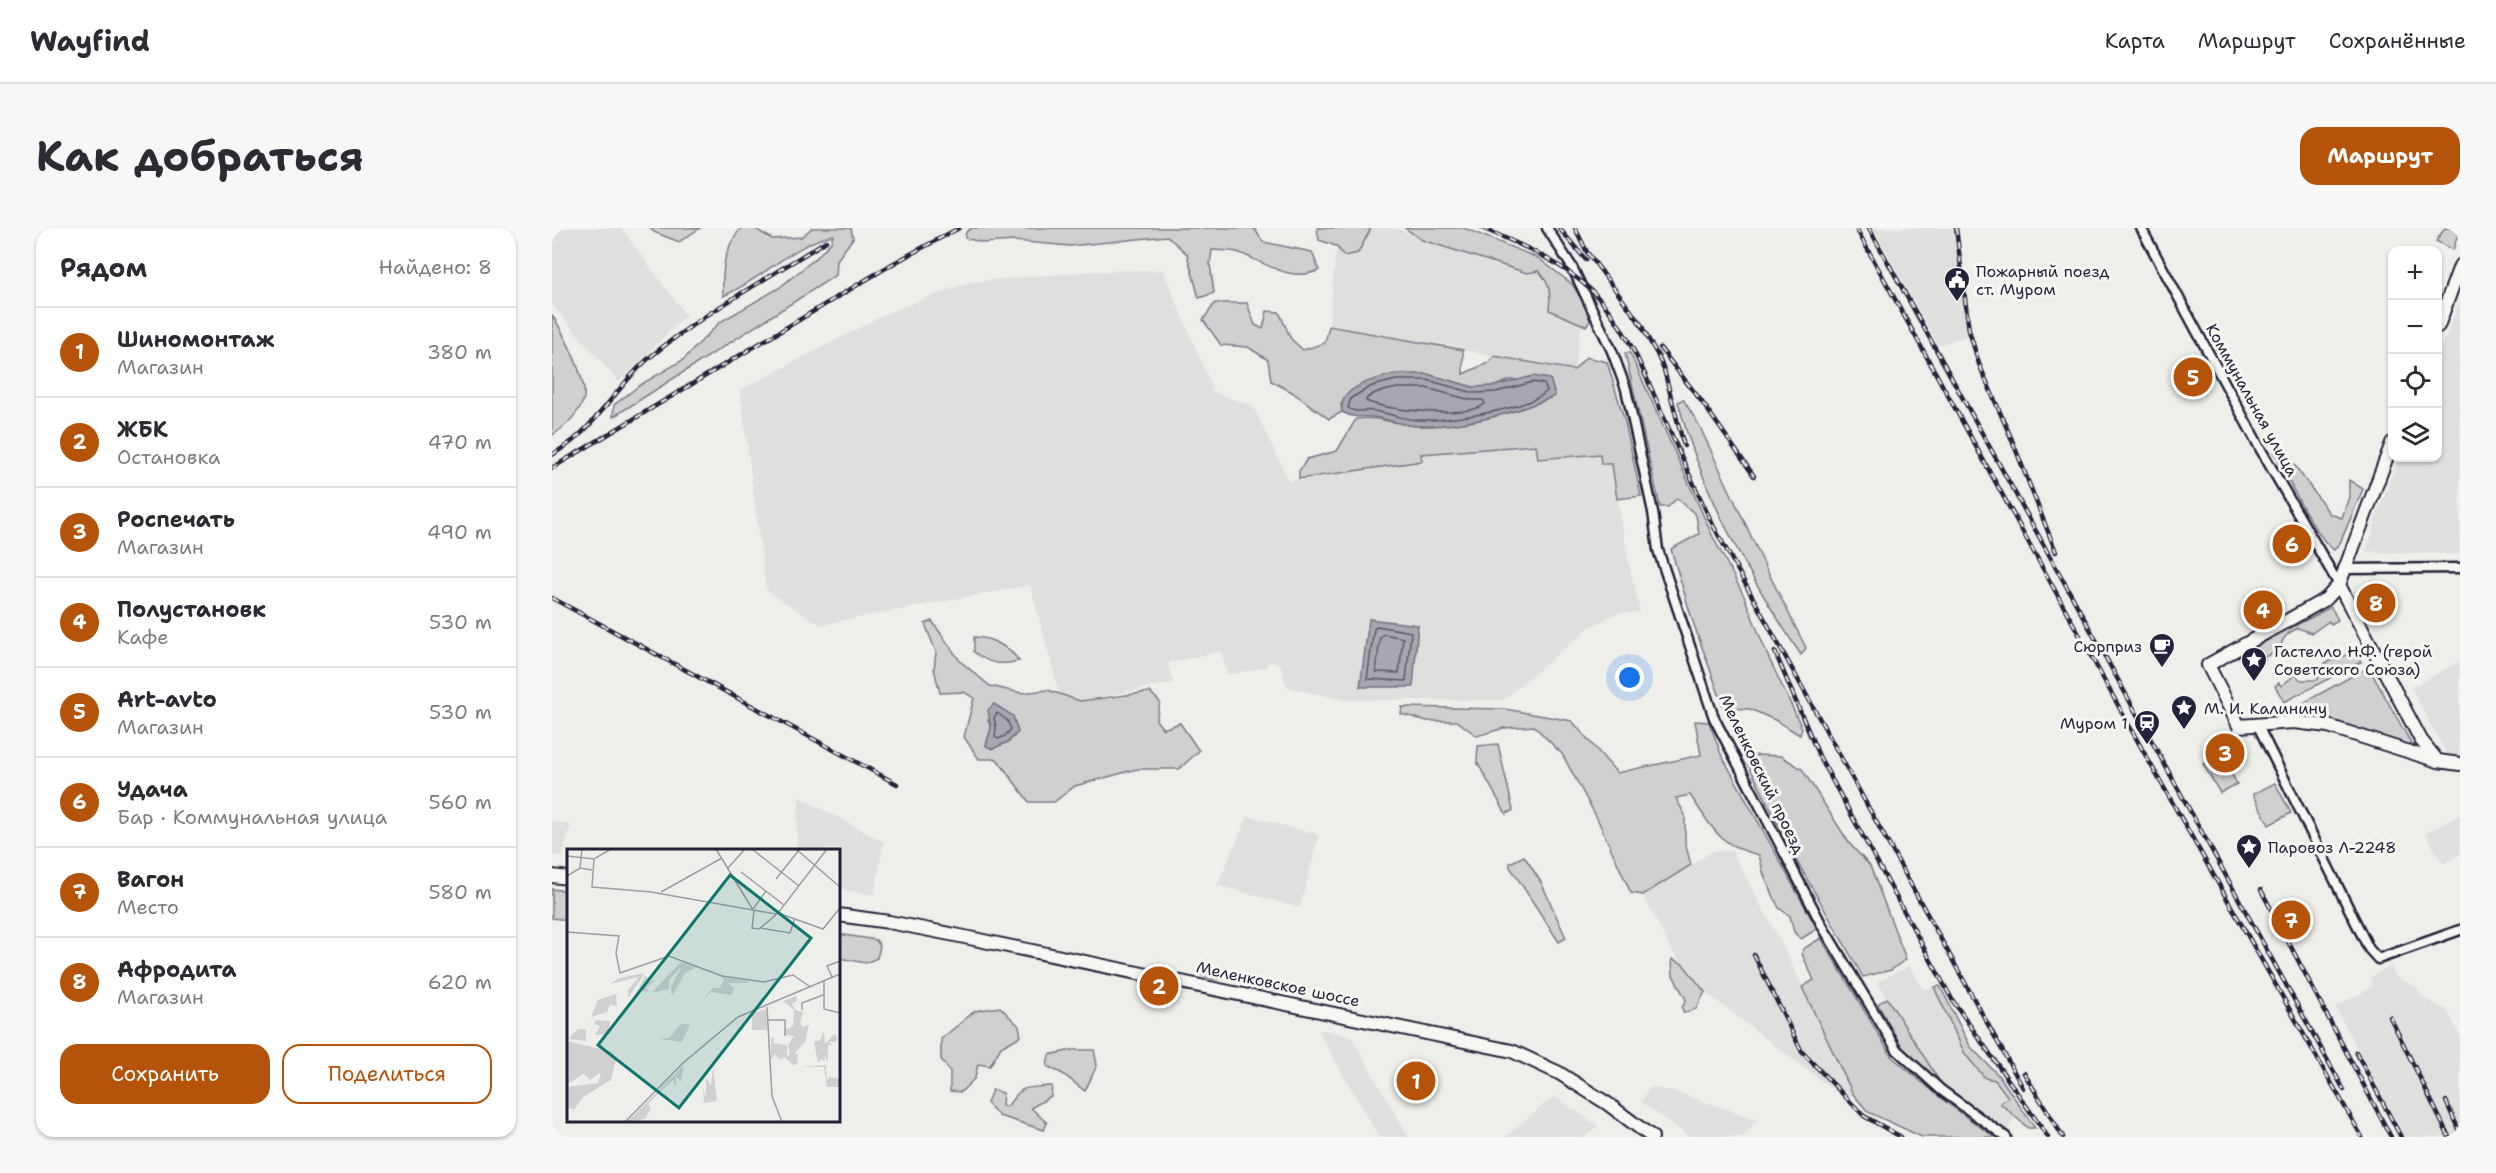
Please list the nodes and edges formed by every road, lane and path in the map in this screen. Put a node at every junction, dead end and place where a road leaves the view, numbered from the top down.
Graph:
1 (1547, 228) edge
2 (2141, 228) edge
3 (2460, 266) edge
4 (2442, 315) edge
5 (2388, 453) edge
6 (2460, 568) edge
7 (2343, 569) junction
8 (2338, 585) junction
9 (2258, 726) junction
10 (2421, 740) junction
11 (2403, 749) junction
12 (2438, 761) junction
13 (2459, 766) edge
14 (552, 876) edge
15 (567, 878) edge
16 (840, 915) edge
17 (2460, 930) edge
18 (1652, 1137) edge
19 (2006, 1137) edge

1 - 19 street, Меленковский проезд
2 - 8 street, Коммунальная улица
3 - 4 street
5 - 7 street
6 - 7 street
7 - 8 street
8 - 9 street
8 - 10 street
9 - 11 street
9 - 17 street
10 - 11 street
10 - 12 street
11 - 12 street
12 - 13 street
14 - 15 street
16 - 18 street, Меленковское шоссе

